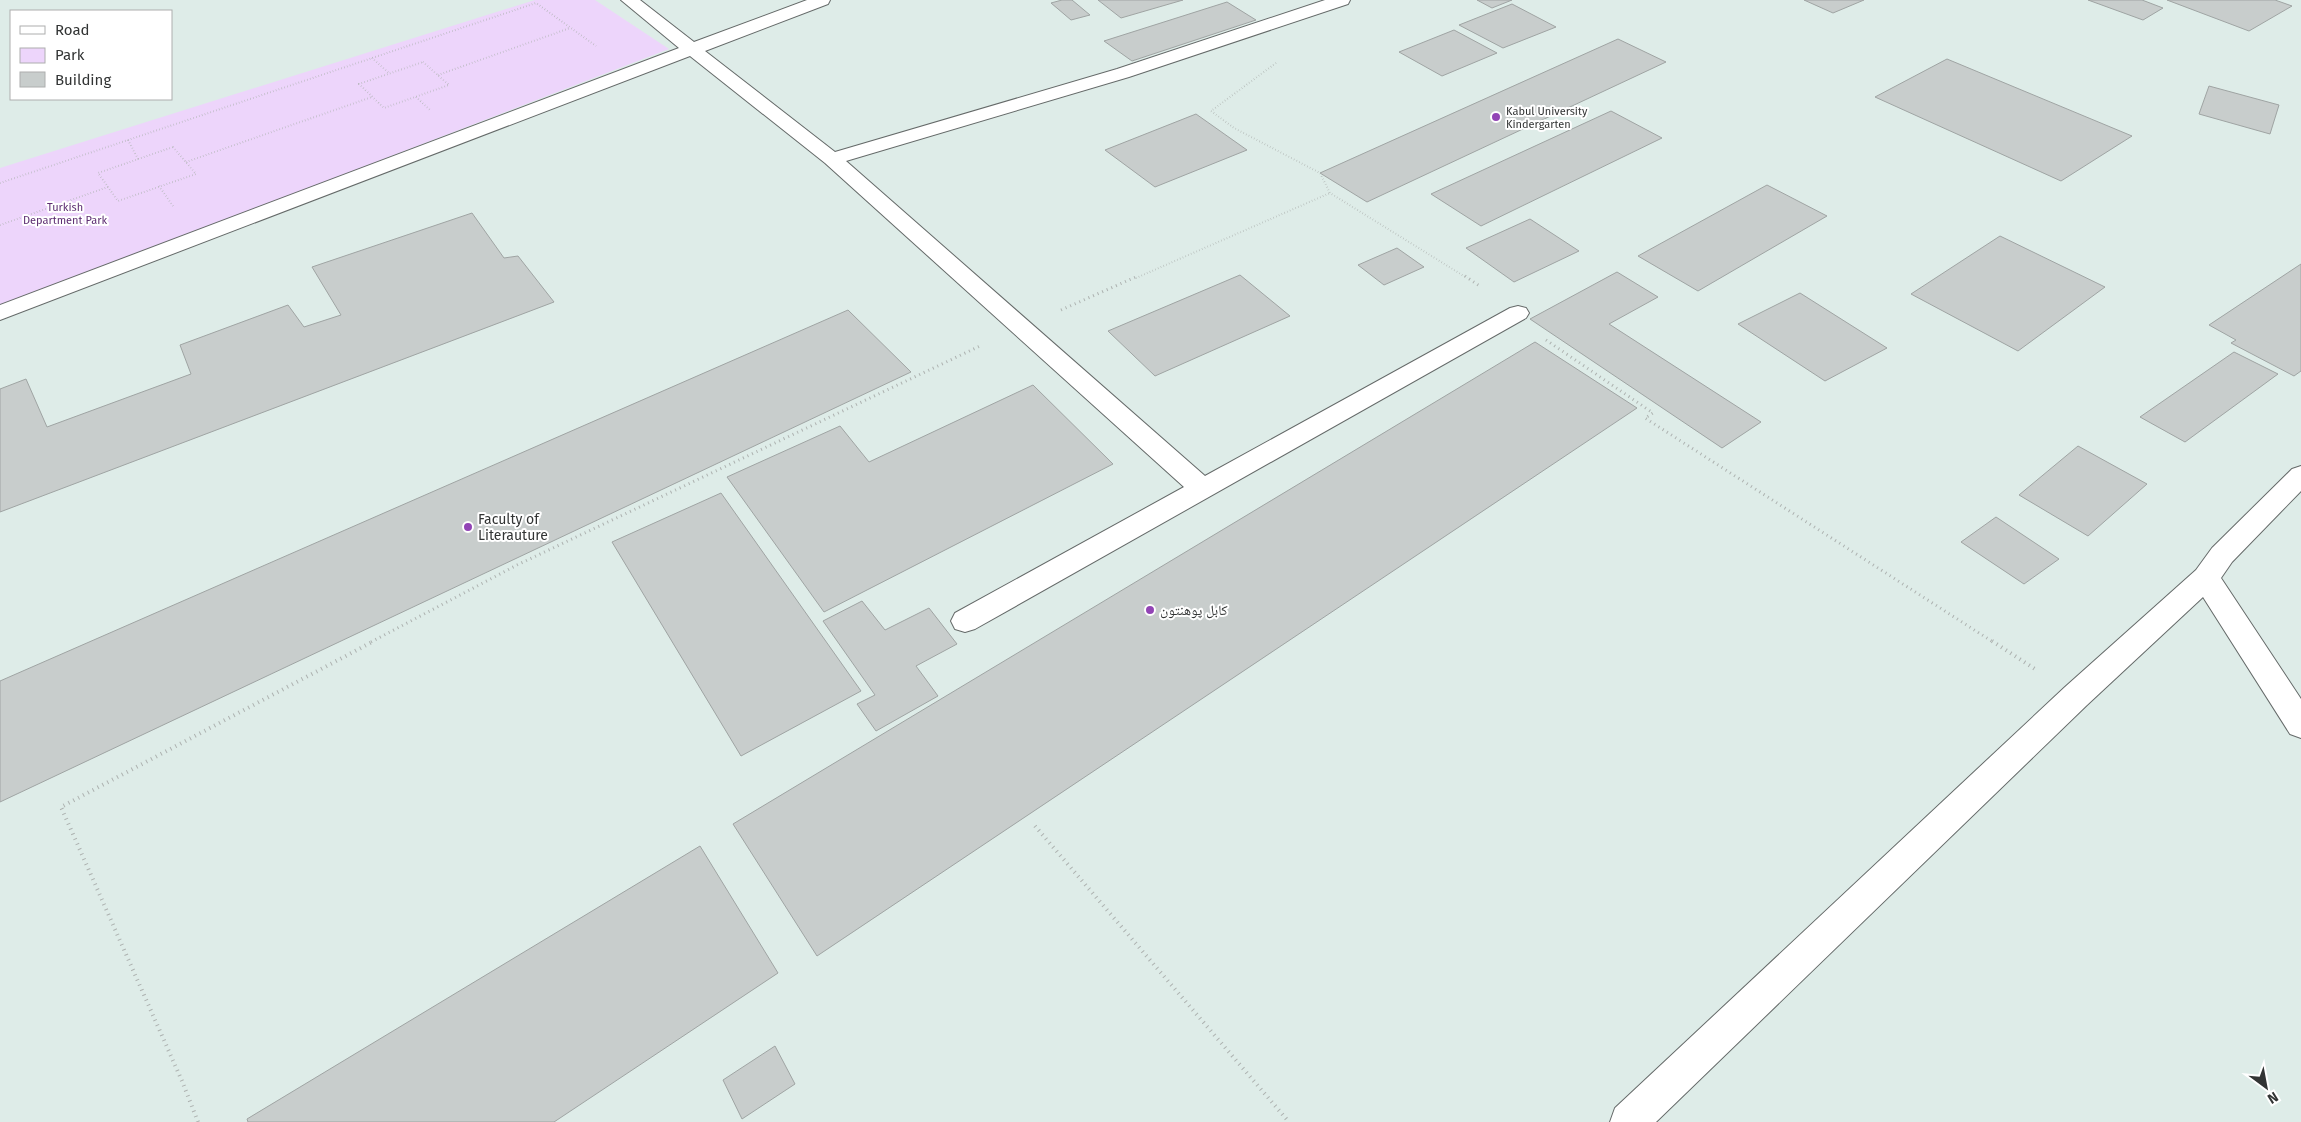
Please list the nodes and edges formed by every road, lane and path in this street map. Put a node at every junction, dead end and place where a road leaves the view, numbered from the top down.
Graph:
1 (629, 0) edge
2 (822, 0) edge
3 (1342, 0) edge
4 (571, 28) junction
5 (598, 48) dead end
6 (692, 49) junction
7 (372, 58) junction
8 (1282, 58) dead end
9 (390, 74) junction
10 (438, 74) junction
11 (372, 96) junction
12 (416, 97) junction
13 (433, 113) dead end
14 (128, 140) junction
15 (138, 159) junction
16 (832, 159) junction
17 (186, 162) junction
18 (0, 183) edge
19 (159, 186) junction
20 (108, 187) junction
21 (1330, 193) junction
22 (173, 207) dead end
23 (0, 225) edge
24 (0, 312) edge
25 (1518, 313) junction
26 (1021, 327) junction
27 (2301, 475) edge
28 (1203, 489) junction
29 (2206, 578) junction
30 (965, 622) dead end
31 (2076, 696) junction
32 (2301, 724) edge
33 (1035, 826) dead end
34 (198, 1122) edge
35 (1289, 1122) edge
36 (1629, 1122) edge

1 - 6 lane
2 - 6 lane
3 - 16 lane
4 - 5 path
4 - 7 path
4 - 10 path
6 - 16 lane
6 - 24 lane
7 - 9 path
7 - 14 path
8 - 21 path
9 - 10 path
9 - 11 path
10 - 12 path
11 - 12 path
11 - 17 path
12 - 13 path
14 - 15 path
14 - 18 path
15 - 17 path
15 - 20 path
16 - 26 lane
17 - 19 path
19 - 20 path
19 - 22 path
20 - 23 path
21 - 25 path
21 - 26 path
25 - 28 lane
25 - 31 path
26 - 28 lane
26 - 34 path
27 - 29 lane
28 - 30 lane
29 - 31 lane
29 - 32 lane
31 - 36 lane
33 - 35 path

